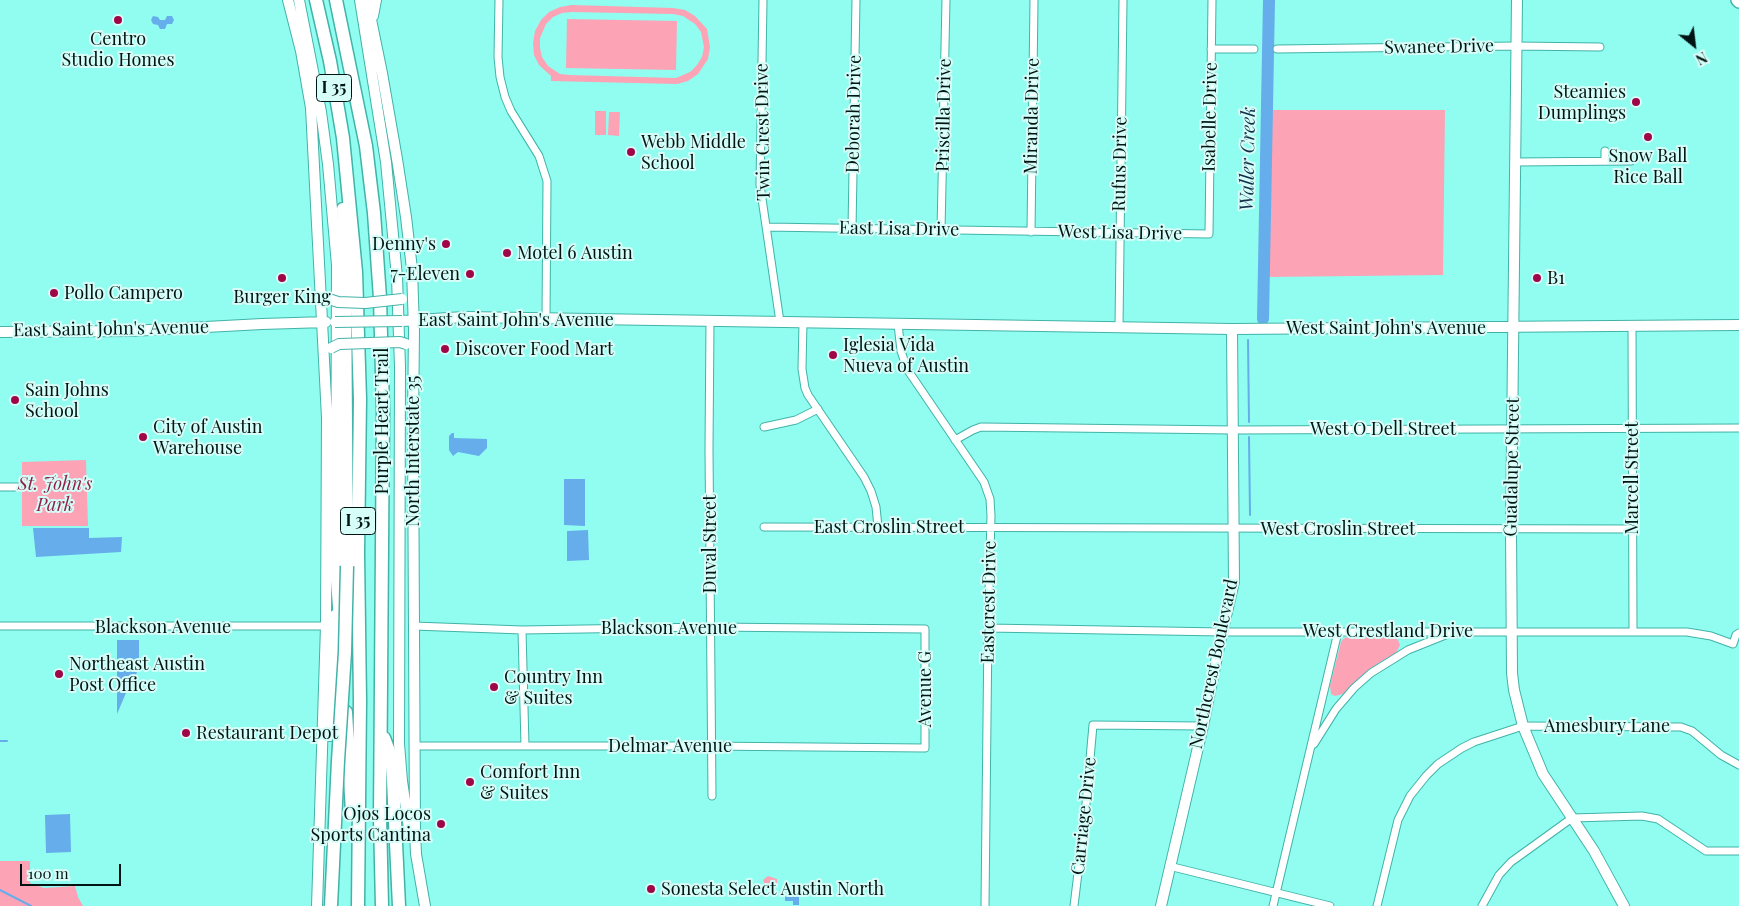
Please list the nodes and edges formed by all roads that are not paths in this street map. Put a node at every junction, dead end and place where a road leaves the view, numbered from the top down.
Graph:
1 (288, 0) edge
2 (299, 0) edge
3 (316, 0) edge
4 (360, 0) edge
5 (367, 0) edge
6 (376, 0) edge
7 (499, 0) edge
8 (763, 0) edge
9 (856, 0) edge
10 (946, 0) edge
11 (1034, 0) edge
12 (1123, 0) edge
13 (1212, 0) edge
14 (1517, 0) edge
15 (337, 2) edge
16 (374, 35) junction
17 (1516, 46) junction
18 (1600, 47) dead end
19 (1211, 49) junction
20 (1254, 49) dead end
21 (1277, 49) dead end
22 (1605, 151) dead end
23 (1605, 161) junction
24 (1631, 161) dead end
25 (1516, 162) junction
26 (347, 176) junction
27 (767, 227) junction
28 (852, 229) junction
29 (941, 230) junction
30 (1031, 232) junction
31 (1119, 233) junction
32 (1209, 234) joint
33 (320, 287) junction
34 (412, 290) junction
35 (546, 319) junction
36 (414, 320) junction
37 (710, 321) junction
38 (321, 322) junction
39 (780, 322) junction
40 (803, 322) junction
41 (898, 324) junction
42 (1632, 325) junction
43 (1032, 326) joint
44 (1739, 326) edge
45 (1119, 327) junction
46 (1514, 327) junction
47 (1232, 329) junction
48 (0, 332) edge
49 (414, 354) junction
50 (324, 356) junction
51 (818, 409) junction
52 (764, 427) dead end
53 (1632, 428) junction
54 (1739, 428) edge
55 (1512, 429) junction
56 (1234, 430) junction
57 (955, 440) junction
58 (0, 487) edge
59 (18, 487) dead end
60 (764, 527) dead end
61 (878, 527) junction
62 (990, 528) junction
63 (1044, 528) joint
64 (1234, 529) junction
65 (1511, 529) junction
66 (1632, 529) junction
67 (341, 567) junction
68 (0, 626) edge
69 (326, 626) junction
70 (414, 626) junction
71 (710, 627) junction
72 (988, 628) junction
73 (924, 629) joint
74 (522, 630) junction
75 (1456, 631) junction
76 (1511, 631) junction
77 (1632, 631) junction
78 (1222, 632) junction
79 (1338, 632) junction
80 (1739, 633) edge
81 (1736, 646) edge
82 (1203, 726) junction
83 (1523, 726) junction
84 (382, 729) junction
85 (414, 746) junction
86 (525, 746) junction
87 (712, 746) junction
88 (926, 748) joint
89 (1309, 753) junction
90 (1739, 765) edge
91 (712, 796) dead end
92 (1572, 818) junction
93 (320, 821) junction
94 (1739, 851) edge
95 (416, 854) junction
96 (359, 866) junction
97 (1169, 866) junction
98 (1276, 894) junction
99 (317, 906) edge
100 (331, 906) edge
101 (358, 906) edge
102 (382, 906) edge
103 (399, 906) edge
104 (425, 906) edge
105 (985, 906) edge
106 (1074, 906) edge
107 (1160, 906) edge
108 (1273, 906) edge
109 (1330, 906) edge
110 (1377, 906) edge
111 (1482, 906) edge
112 (1624, 906) edge

1 - 33 main road
2 - 67 main road
3 - 26 highway, Purple Heart Trail / I 35
4 - 95 main road
5 - 16 main road, North Interstate 35
6 - 16 main road
7 - 35 street
8 - 27 street, Twin Crest Drive
9 - 28 street, Deborah Drive
10 - 29 street, Priscilla Drive
11 - 30 street, Miranda Drive
12 - 31 street, Rufus Drive
13 - 19 street, Isabelle Drive
14 - 17 main road, Guadalupe Street
15 - 84 highway, Purple Heart Trail / I 35
16 - 34 main road, North Interstate 35
17 - 18 street, Swanee Drive
17 - 21 street, Swanee Drive
17 - 25 main road, Guadalupe Street
19 - 20 street
19 - 32 street, Isabelle Drive
22 - 23 street
23 - 24 street
23 - 25 street
25 - 46 main road, Guadalupe Street
26 - 67 highway
26 - 96 highway, Purple Heart Trail / I 35
27 - 28 street, East Lisa Drive
27 - 39 street, Twin Crest Drive
28 - 29 street, East Lisa Drive
29 - 30 street, East Lisa Drive
30 - 31 street, West Lisa Drive
31 - 32 street, West Lisa Drive
31 - 45 street, Rufus Drive
33 - 34 main road, bridge
33 - 38 main road
34 - 36 main road, North Interstate 35
35 - 36 main road, East Saint John's Avenue
35 - 37 main road, East Saint John's Avenue
36 - 38 main road, East Saint John's Avenue, bridge
36 - 49 main road, North Interstate 35
37 - 39 main road, East Saint John's Avenue
37 - 71 street, Duval Street
38 - 48 main road, East Saint John's Avenue
38 - 50 main road
39 - 40 main road, East Saint John's Avenue
40 - 41 main road, East Saint John's Avenue
40 - 51 street
41 - 43 main road, East Saint John's Avenue
41 - 57 street, Eastcrest Drive
42 - 44 main road, West Saint John's Avenue
42 - 46 main road, West Saint John's Avenue
42 - 53 street, Marcell Street
43 - 45 main road, West Saint John's Avenue
45 - 47 main road, West Saint John's Avenue
46 - 47 main road, West Saint John's Avenue
46 - 55 main road, Guadalupe Street
47 - 56 main road, Northcrest Boulevard
49 - 50 main road, bridge
49 - 70 main road, North Interstate 35
50 - 69 main road
51 - 52 street
51 - 61 street
53 - 54 street, West O Dell Street
53 - 55 street, West O Dell Street
53 - 66 street, Marcell Street
55 - 56 street, West O Dell Street
55 - 65 main road, Guadalupe Street
56 - 57 street, West O Dell Street
56 - 64 main road, Northcrest Boulevard
57 - 62 street, Eastcrest Drive
58 - 59 street
60 - 61 street, East Croslin Street
61 - 62 street, East Croslin Street
62 - 63 street, East Croslin Street
62 - 72 street, Eastcrest Drive
63 - 64 street, West Croslin Street
64 - 65 street, West Croslin Street
64 - 78 main road, Northcrest Boulevard
65 - 66 street, West Croslin Street
65 - 76 main road, Guadalupe Street
66 - 77 street, Marcell Street
67 - 93 main road
67 - 96 highway
67 - 100 highway, bridge
68 - 69 street, Blackson Avenue
69 - 93 main road
70 - 74 street, Blackson Avenue
70 - 85 main road, North Interstate 35
71 - 73 street, Blackson Avenue
71 - 74 street, Blackson Avenue
71 - 87 street, Duval Street
72 - 78 street, West Crestland Drive
72 - 105 street, Eastcrest Drive
73 - 88 street, Avenue G
74 - 86 street
75 - 76 street, West Crestland Drive
75 - 79 street, West Crestland Drive
75 - 89 street
76 - 77 street, West Crestland Drive
76 - 83 main road, Guadalupe Street
77 - 81 street, West Crestland Drive
78 - 79 street, West Crestland Drive
78 - 82 main road, Northcrest Boulevard
79 - 89 street
80 - 81 street, West Crestland Drive
82 - 97 main road, Northcrest Boulevard
82 - 106 street, Carriage Drive
83 - 90 street, Amesbury Lane
83 - 92 main road, Guadalupe Street
83 - 110 street
84 - 102 highway, Purple Heart Trail / I 35
84 - 103 highway
85 - 86 street, Delmar Avenue
85 - 95 main road, North Interstate 35
86 - 87 street, Delmar Avenue
87 - 88 street, Delmar Avenue
87 - 91 street, Duval Street
89 - 98 street
92 - 94 street
92 - 111 street
92 - 112 main road, Guadalupe Street
93 - 99 main road
95 - 104 main road, North Interstate 35
96 - 101 highway, Purple Heart Trail / I 35
97 - 98 street
97 - 107 main road, Northcrest Boulevard
98 - 108 street
98 - 109 street

